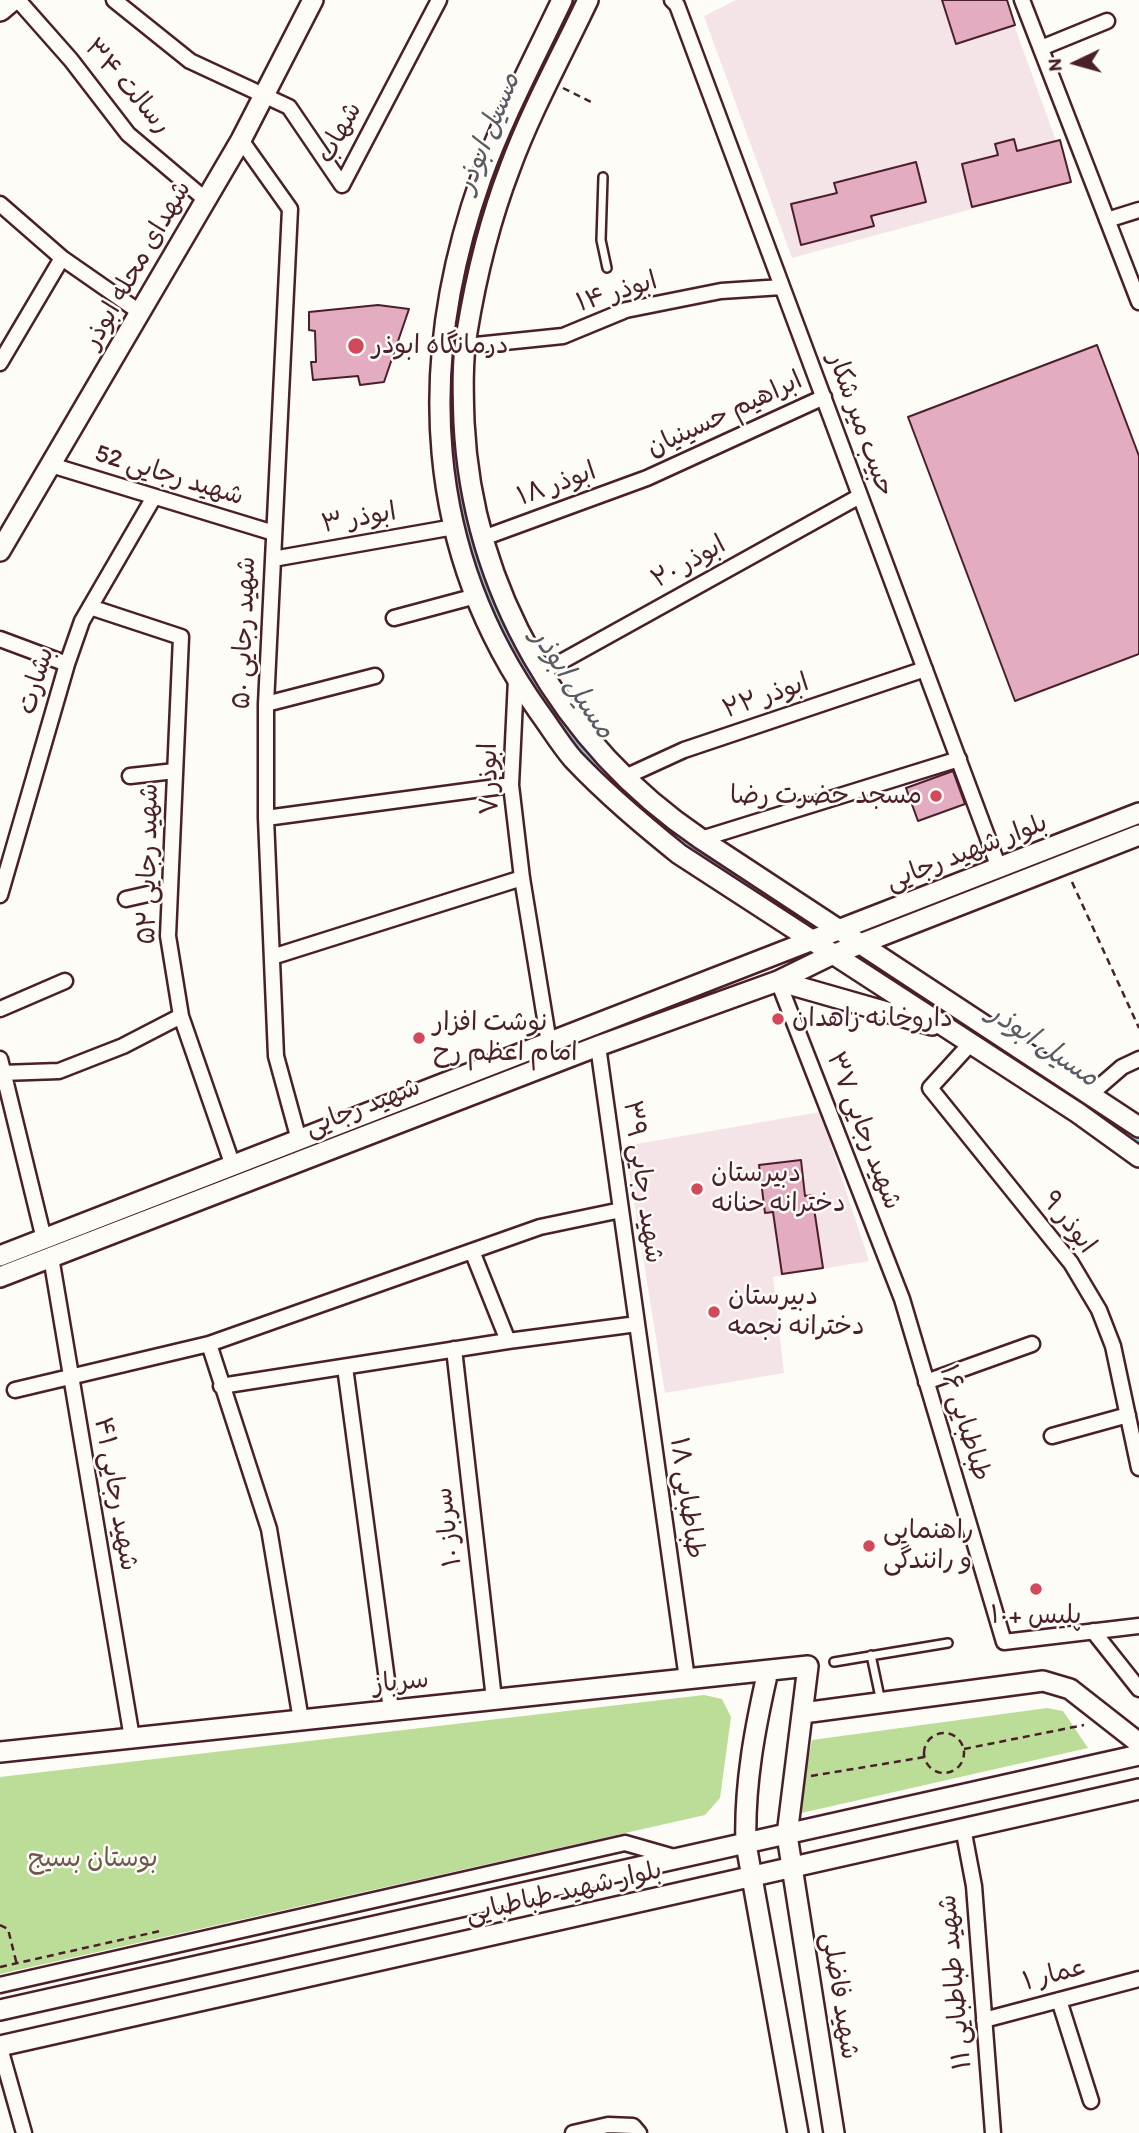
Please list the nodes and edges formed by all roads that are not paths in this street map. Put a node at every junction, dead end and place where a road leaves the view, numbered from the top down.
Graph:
1 (12, 0) edge
2 (18, 0) edge
3 (114, 0) edge
4 (312, 0) edge
5 (439, 0) edge
6 (562, 0) edge
7 (588, 0) edge
8 (1022, 0) edge
9 (680, 2) edge
10 (0, 10) edge
11 (1107, 21) dead end
12 (1041, 48) junction
13 (263, 94) junction
14 (241, 140) junction
15 (603, 177) dead end
16 (206, 200) junction
17 (0, 204) edge
18 (1139, 211) edge
19 (1107, 220) junction
20 (62, 258) junction
21 (607, 268) dead end
22 (782, 287) junction
23 (1139, 302) edge
24 (141, 313) junction
25 (466, 346) junction
26 (0, 363) edge
27 (824, 397) junction
28 (51, 465) junction
29 (648, 478) joint
30 (860, 496) junction
31 (154, 497) junction
32 (454, 527) junction
33 (274, 533) junction
34 (483, 538) junction
35 (0, 551) edge
36 (273, 559) junction
37 (475, 596) junction
38 (90, 607) junction
39 (394, 618) dead end
40 (0, 639) edge
41 (66, 664) junction
42 (925, 669) junction
43 (541, 673) junction
44 (375, 676) dead end
45 (516, 679) junction
46 (266, 704) junction
47 (959, 759) junction
48 (175, 771) junction
49 (130, 776) dead end
50 (625, 777) junction
51 (511, 785) junction
52 (1139, 813) edge
53 (266, 818) junction
54 (1139, 835) edge
55 (701, 839) junction
56 (999, 868) junction
57 (522, 878) junction
58 (170, 889) junction
59 (0, 895) edge
60 (126, 899) dead end
61 (841, 930) junction
62 (814, 941) junction
63 (862, 944) junction
64 (835, 954) junction
65 (272, 957) junction
66 (65, 981) dead end
67 (778, 981) junction
68 (0, 1009) edge
69 (181, 1016) junction
70 (953, 1031) junction
71 (549, 1043) junction
72 (971, 1043) junction
73 (598, 1046) junction
74 (1139, 1059) edge
75 (1, 1066) edge
76 (1092, 1093) junction
77 (1139, 1127) edge
78 (299, 1140) junction
79 (1139, 1157) edge
80 (233, 1166) junction
81 (621, 1210) junction
82 (47, 1248) junction
83 (472, 1251) junction
84 (0, 1256) edge
85 (0, 1277) edge
86 (902, 1299) joint
87 (637, 1324) junction
88 (508, 1341) junction
89 (1032, 1344) dead end
90 (209, 1345) junction
91 (454, 1349) junction
92 (345, 1367) junction
93 (71, 1377) junction
94 (926, 1382) junction
95 (221, 1386) junction
96 (15, 1390) dead end
97 (1128, 1415) junction
98 (1052, 1436) dead end
99 (1139, 1468) edge
100 (1139, 1626) edge
101 (1093, 1631) junction
102 (948, 1643) dead end
103 (871, 1655) junction
104 (834, 1662) dead end
105 (808, 1666) joint
106 (768, 1671) junction
107 (687, 1679) junction
108 (1139, 1689) edge
109 (494, 1699) junction
110 (881, 1702) junction
111 (391, 1710) junction
112 (803, 1713) junction
113 (301, 1720) junction
114 (132, 1738) junction
115 (1139, 1743) edge
116 (0, 1752) edge
117 (1139, 1755) edge
118 (1139, 1789) edge
119 (963, 1828) junction
120 (787, 1835) junction
121 (746, 1844) junction
122 (680, 1859) junction
123 (793, 1867) junction
124 (753, 1877) junction
125 (1139, 1979) edge
126 (0, 1984) edge
127 (1059, 2000) junction
128 (0, 2010) edge
129 (984, 2020) junction
130 (0, 2047) edge
131 (1091, 2101) dead end
132 (24, 2133) edge
133 (573, 2133) edge
134 (639, 2133) edge
135 (798, 2133) edge
136 (834, 2133) edge
137 (993, 2133) edge

1 - 10 main road
2 - 16 street, رسالت ۳۴
3 - 13 street
4 - 13 main road, شهدای محله ابوذر
5 - 13 street, شهاب
6 - 32 main road
7 - 25 main road
8 - 12 street
9 - 22 street, حبیب میر شکار
11 - 12 street
12 - 19 street
13 - 14 main road, شهدای محله ابوذر
14 - 16 main road, شهدای محله ابوذر
14 - 33 street, شهید رجایی ۵۰
15 - 21 lane
16 - 24 main road, شهدای محله ابوذر
17 - 20 street
18 - 19 street
19 - 23 street
20 - 24 street
20 - 26 street
22 - 25 street, ابوذر ۱۴
22 - 27 street, حبیب میر شکار
24 - 28 main road, شهدای محله ابوذر
25 - 34 main road
27 - 29 street, ابراهیم حسینیان
27 - 30 street, حبیب میر شکار
28 - 31 street, شهید رجایی 52
28 - 35 main road, شهدای محله ابوذر
29 - 34 street, ابوذر ۱۸
30 - 42 street, حبیب میر شکار
30 - 43 street, ابوذر ۲۰
31 - 33 street, شهید رجایی 52
31 - 38 street, بشارت
32 - 36 street, ابوذر ۳
32 - 37 main road
33 - 36 street, شهید رجایی ۵۰
34 - 43 main road
36 - 46 street, شهید رجایی ۵۰
37 - 39 street
37 - 45 main road
38 - 41 street, بشارت
38 - 48 street, شهید رجایی ۵۲
40 - 41 street
41 - 59 street, بشارت
42 - 47 street, حبیب میر شکار
42 - 50 street, ابوذر ۲۲
43 - 50 main road
44 - 46 street
45 - 51 street, ابوذر ۷
45 - 62 main road
46 - 53 street, شهید رجایی ۵۰
47 - 55 street
47 - 56 street, حبیب میر شکار
48 - 49 street
48 - 58 street, شهید رجایی ۵۲
50 - 55 main road
51 - 53 street
51 - 57 street, ابوذر ۷
52 - 56 main road, بلوار شهید رجایی
53 - 65 street, شهید رجایی ۵۰
54 - 63 main road, بلوار شهید رجایی
55 - 61 main road
56 - 61 main road, بلوار شهید رجایی
57 - 65 street
57 - 71 street, ابوذر ۷
58 - 60 street
58 - 69 street, شهید رجایی ۵۲
61 - 62 main road, بلوار شهید رجایی
61 - 63 main road
62 - 64 main road
62 - 71 main road, شهید رجایی
63 - 64 main road, شهید رجایی
63 - 76 main road
64 - 67 main road, شهید رجایی
64 - 70 main road
65 - 78 street, شهید رجایی ۵۰
66 - 68 street
67 - 70 main road
67 - 73 main road, شهید رجایی
67 - 86 street, شهید رجایی ۳۷
69 - 75 street
69 - 80 street, شهید رجایی ۵۲
70 - 72 main road
71 - 78 main road, شهید رجایی
72 - 79 main road
72 - 97 street, ابوذر ۹
73 - 81 street, شهید رجایی ۳۹
73 - 82 main road, شهید رجایی
74 - 76 street
75 - 82 street, شهید رجایی ۴۱
76 - 77 main road
78 - 80 main road, شهید رجایی
80 - 82 main road, شهید رجایی
81 - 83 street
81 - 87 street, شهید رجایی ۳۹
82 - 84 main road, شهید رجایی
82 - 85 main road, شهید رجایی
82 - 93 street, شهید رجایی ۴۱
83 - 88 street
83 - 90 street
86 - 94 street, طباطبایی ۱۶
87 - 88 street
87 - 107 street, طباطبایی ۱۸
88 - 91 street
89 - 94 street
90 - 93 street
90 - 95 street
91 - 92 street
91 - 109 street, سرباز ۱۰
92 - 95 street
92 - 111 street
93 - 96 street
93 - 114 street, شهید رجایی ۴۱
94 - 101 street, طباطبایی ۱۶
95 - 113 street
97 - 98 street
97 - 99 street, ابوذر ۹
100 - 101 street
101 - 108 street
102 - 103 lane
103 - 104 lane
103 - 110 lane
105 - 106 main road, سرباز
105 - 112 main road, شهید فاضلی
106 - 107 main road, سرباز
106 - 121 main road
107 - 109 main road, سرباز
109 - 111 main road, سرباز
110 - 112 main road
110 - 115 main road
111 - 113 main road, سرباز
112 - 120 main road, شهید فاضلی
113 - 114 main road, سرباز
114 - 116 main road, سرباز
117 - 120 main road, بلوار شهید طباطبایی
118 - 119 main road, بلوار شهید طباطبایی
119 - 123 main road, بلوار شهید طباطبایی
119 - 129 street, شهید طباطبایی ۱۱
120 - 121 main road, بلوار شهید طباطبایی
120 - 123 main road, شهید فاضلی
121 - 122 main road, بلوار شهید طباطبایی
121 - 124 main road
122 - 126 street
122 - 128 main road, بلوار شهید طباطبایی
123 - 124 main road, بلوار شهید طباطبایی
123 - 136 main road, شهید فاضلی
124 - 130 main road, بلوار شهید طباطبایی
124 - 135 main road
125 - 127 street, عمار ۱
127 - 129 street, عمار ۱
127 - 131 street
129 - 137 street, شهید طباطبایی ۱۱
130 - 132 street
133 - 134 street

